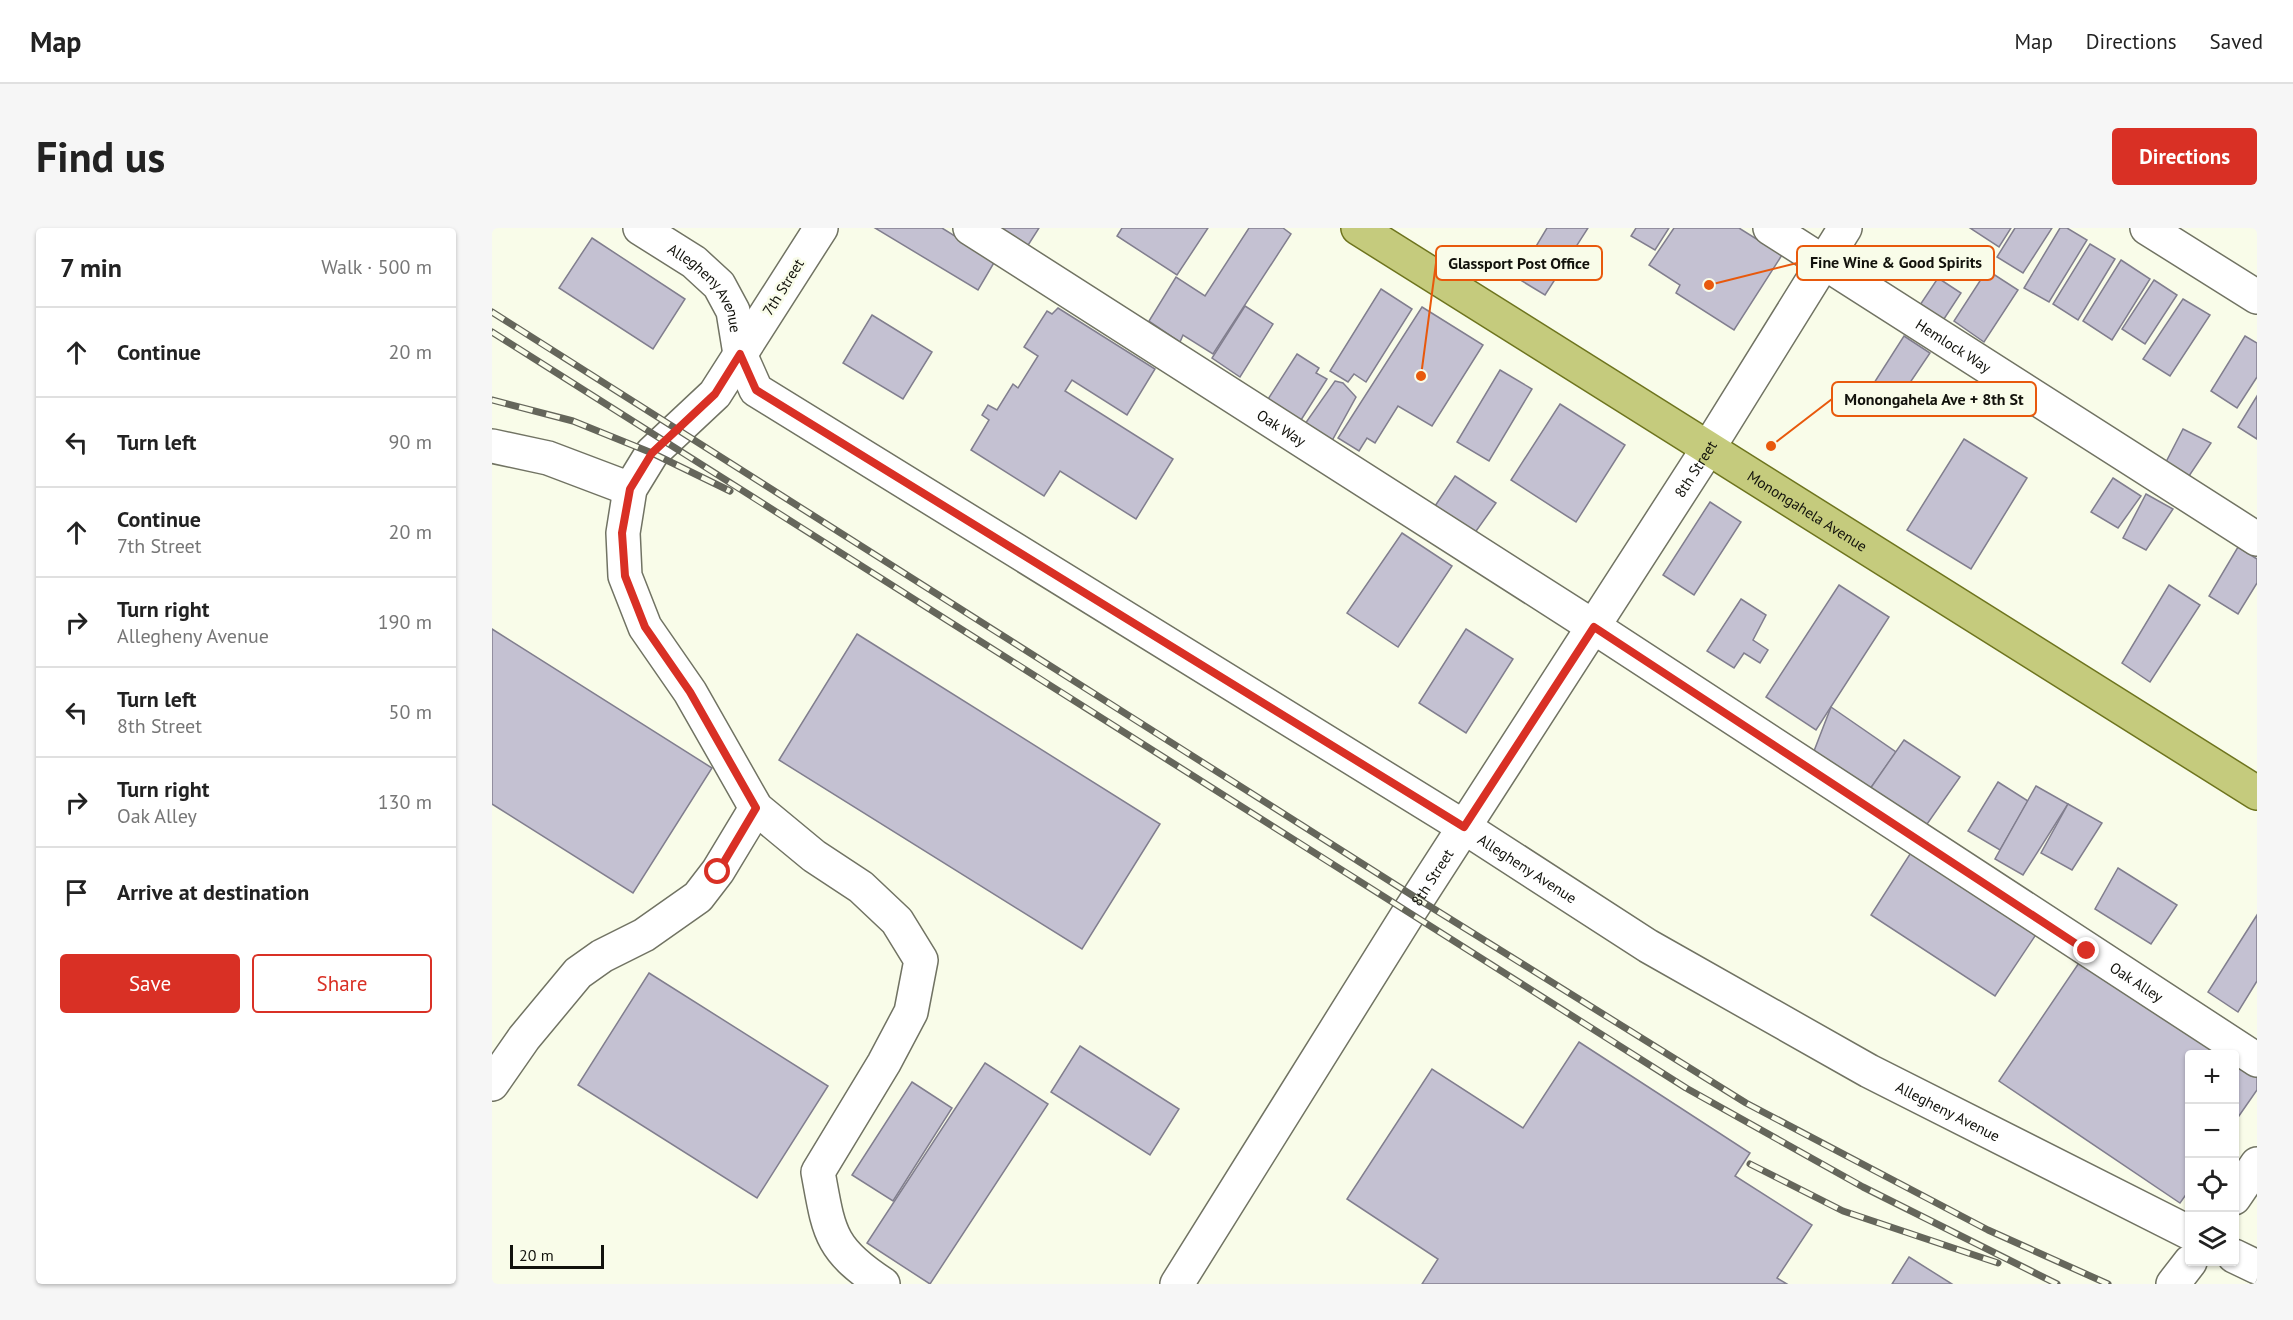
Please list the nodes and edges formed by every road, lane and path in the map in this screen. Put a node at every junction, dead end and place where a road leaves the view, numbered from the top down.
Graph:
1 (640, 228) edge
2 (821, 228) edge
3 (970, 228) edge
4 (1358, 228) edge
5 (1770, 228) edge
6 (1845, 228) edge
7 (2147, 228) edge
8 (1824, 262) junction
9 (2257, 297) edge
10 (740, 354) junction
11 (492, 446) edge
12 (1710, 447) junction
13 (630, 489) junction
14 (2257, 539) edge
15 (1594, 627) junction
16 (2257, 793) edge
17 (756, 808) junction
18 (1464, 827) junction
19 (2257, 1060) edge
20 (492, 1084) edge
21 (2257, 1164) edge
22 (2239, 1192) edge
23 (2185, 1230) edge
24 (2239, 1258) edge
25 (2187, 1266) edge
26 (2257, 1267) edge
27 (883, 1284) edge
28 (1177, 1284) edge
29 (2173, 1284) edge

1 - 10 street, Allegheny Avenue
2 - 10 street, 7th Street
3 - 15 street, Oak Way
4 - 12 main road, Monongahela Avenue
5 - 8 street, Hemlock Way
6 - 8 street, 8th Street
7 - 9 street
8 - 12 street, 8th Street
8 - 14 street, Hemlock Way
10 - 13 street, 7th Street
10 - 18 street, Allegheny Avenue
11 - 13 street
12 - 15 street, 8th Street
12 - 16 main road, Monongahela Avenue
13 - 17 street
15 - 18 street, 8th Street
15 - 19 street, Oak Alley
17 - 20 street
17 - 27 street
18 - 23 street, Allegheny Avenue
18 - 28 street, 8th Street
21 - 22 street
24 - 26 street
25 - 29 street

